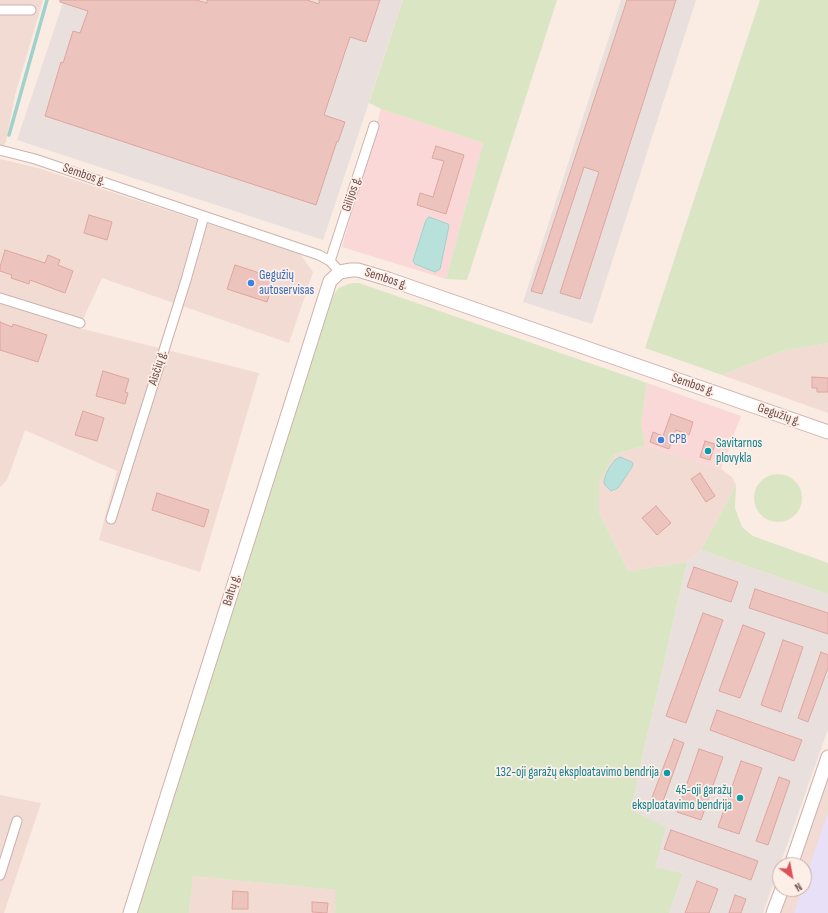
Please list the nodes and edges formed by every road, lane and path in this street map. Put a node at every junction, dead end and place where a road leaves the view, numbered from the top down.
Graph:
1 (0, 10) edge
2 (31, 10) dead end
3 (374, 126) dead end
4 (0, 150) edge
5 (204, 216) junction
6 (330, 261) junction
7 (340, 272) junction
8 (0, 298) edge
9 (80, 323) dead end
10 (730, 398) joint
11 (828, 432) edge
12 (111, 520) dead end
13 (828, 757) edge
14 (17, 821) dead end
15 (794, 857) edge
16 (0, 875) edge
17 (779, 897) edge
18 (130, 913) edge
19 (773, 913) edge

1 - 2 street
3 - 6 street, Gilijos g.
4 - 5 street, Sembos g.
5 - 6 street, Sembos g.
5 - 12 street, Aisčių g.
6 - 7 street, Sembos g.
7 - 10 main road, Sembos g.
7 - 18 main road, Baltų g.
8 - 9 street
10 - 11 main road, Gegužių g.
13 - 15 main road
14 - 16 street
17 - 19 main road

